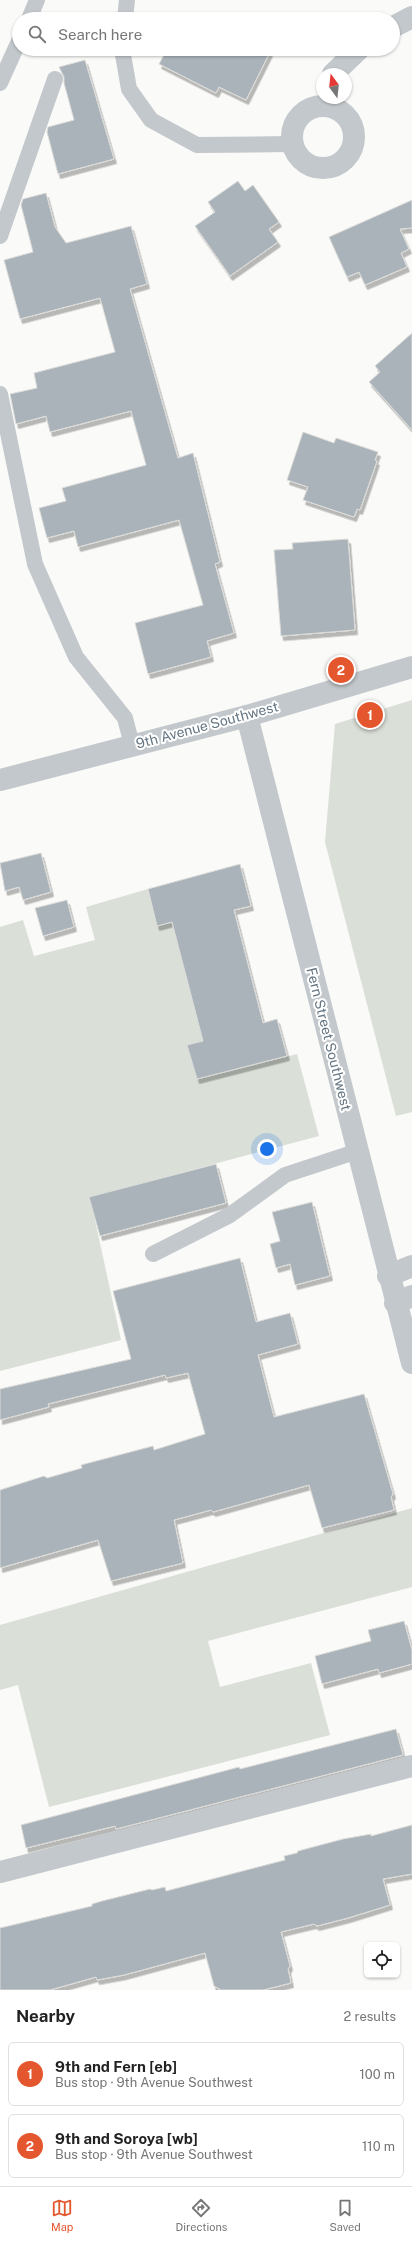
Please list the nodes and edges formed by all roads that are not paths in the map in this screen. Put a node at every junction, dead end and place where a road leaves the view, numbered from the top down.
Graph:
1 (38, 0) edge
2 (126, 0) edge
3 (32, 12) edge
4 (125, 12) edge
5 (412, 17) edge
6 (400, 23) edge
7 (12, 56) edge
8 (123, 56) edge
9 (352, 56) edge
10 (339, 68) edge
11 (55, 79) dead end
12 (0, 83) edge
13 (319, 104) edge
14 (328, 104) edge
15 (292, 144) junction
16 (0, 236) edge
17 (0, 394) edge
18 (412, 667) edge
19 (246, 716) junction
20 (132, 745) junction
21 (0, 780) edge
22 (358, 1151) junction
23 (153, 1254) dead end
24 (412, 1266) edge
25 (388, 1276) junction
26 (404, 1299) edge
27 (412, 1363) edge
28 (412, 1766) edge
29 (0, 1872) edge

1 - 3 lane
2 - 4 lane
5 - 6 street
7 - 12 lane
8 - 15 lane
9 - 10 street
11 - 16 lane
13 - 15 street
14 - 15 street
17 - 20 lane
18 - 19 street, 9th Avenue Southwest
19 - 20 street, 9th Avenue Southwest
19 - 22 street, Fern Street Southwest
20 - 21 street, 9th Avenue Southwest
22 - 23 lane
22 - 25 street, Fern Street Southwest
24 - 25 street
25 - 26 street, Fern Street Southwest
26 - 27 street, Fern Street Southwest
28 - 29 street

